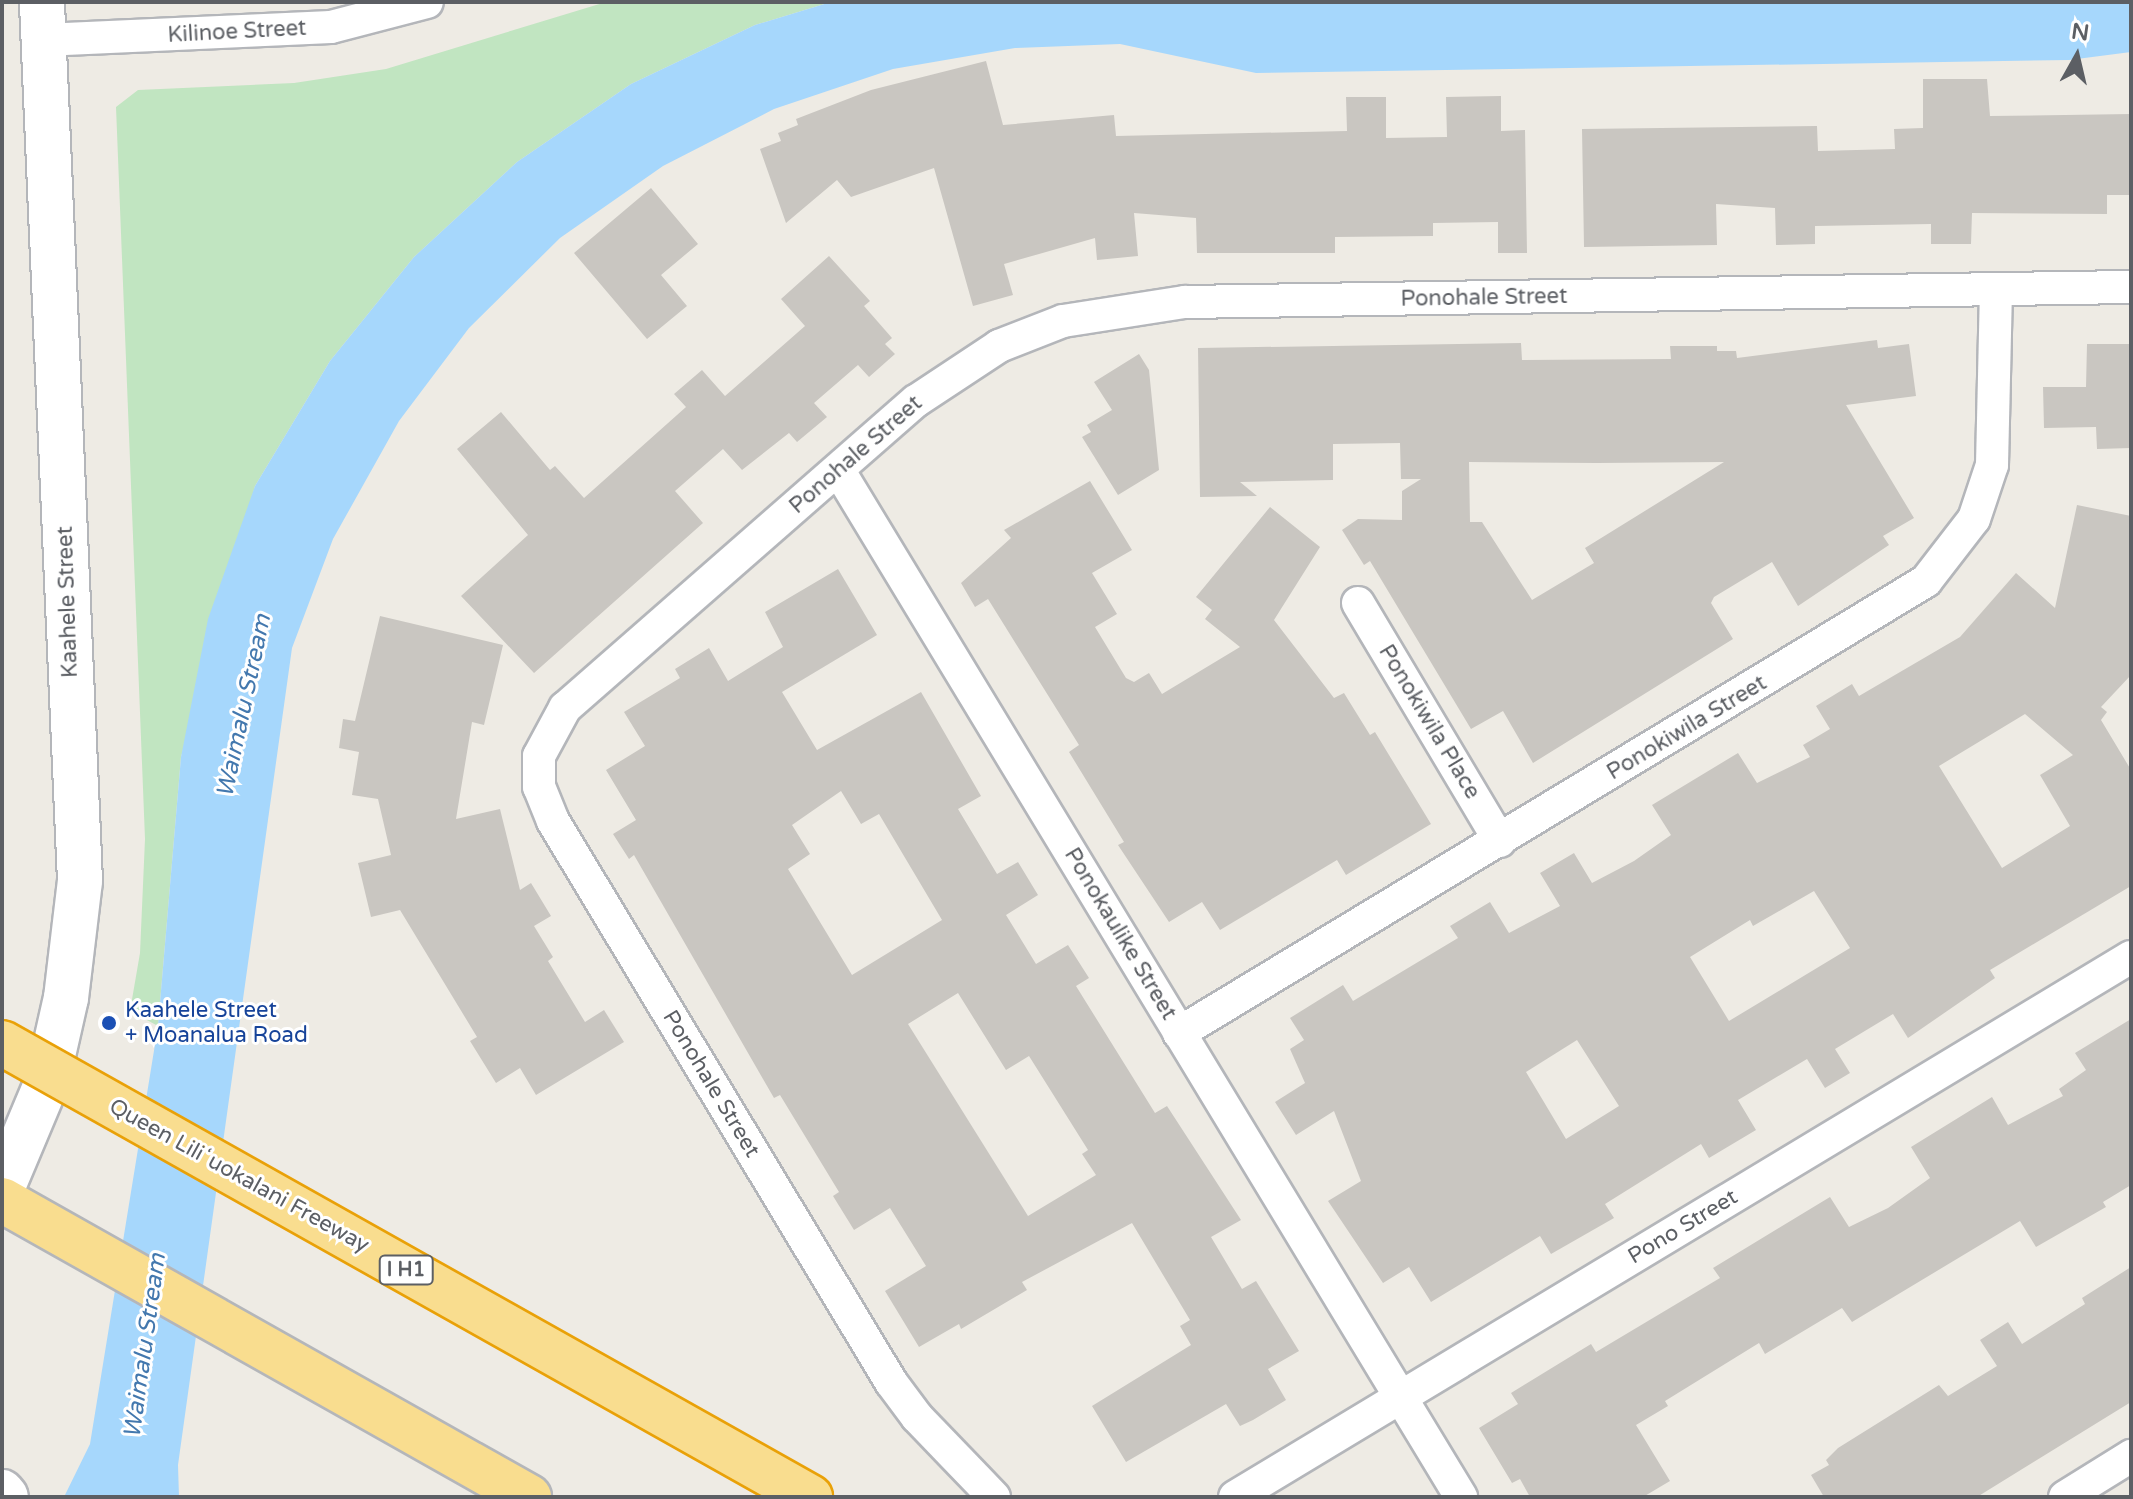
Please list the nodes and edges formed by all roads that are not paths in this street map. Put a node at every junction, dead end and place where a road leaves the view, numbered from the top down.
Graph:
1 (427, 2) edge
2 (42, 21) edge
3 (2131, 287) edge
4 (1996, 290) junction
5 (839, 471) junction
6 (1358, 603) dead end
7 (1500, 841) junction
8 (2131, 957) edge
9 (1179, 1033) junction
10 (2, 1043) edge
11 (2, 1189) edge
12 (2, 1200) edge
13 (1400, 1398) junction
14 (2131, 1456) edge
15 (2, 1492) edge
16 (6, 1497) edge
17 (529, 1497) edge
18 (810, 1497) edge
19 (994, 1497) edge
20 (1235, 1497) edge
21 (1461, 1497) edge
22 (2065, 1497) edge

1 - 2 street, Kilinoe Street
2 - 11 street, Kaahele Street
3 - 4 street, Ponohale Street
4 - 5 street, Ponohale Street
4 - 7 street, Ponokiwila Street
5 - 9 street, Ponokaulike Street
5 - 19 street, Ponohale Street
6 - 7 street, Ponokiwila Place
7 - 9 street, Ponokiwila Street
8 - 13 street, Pono Street
9 - 13 street, Ponokaulike Street
10 - 18 highway, Queen Liliʻuokalani Freeway / I H1, bridge
12 - 17 highway
13 - 20 street, Pono Street
13 - 21 street, Ponokaulike Street
14 - 22 street
15 - 16 street

